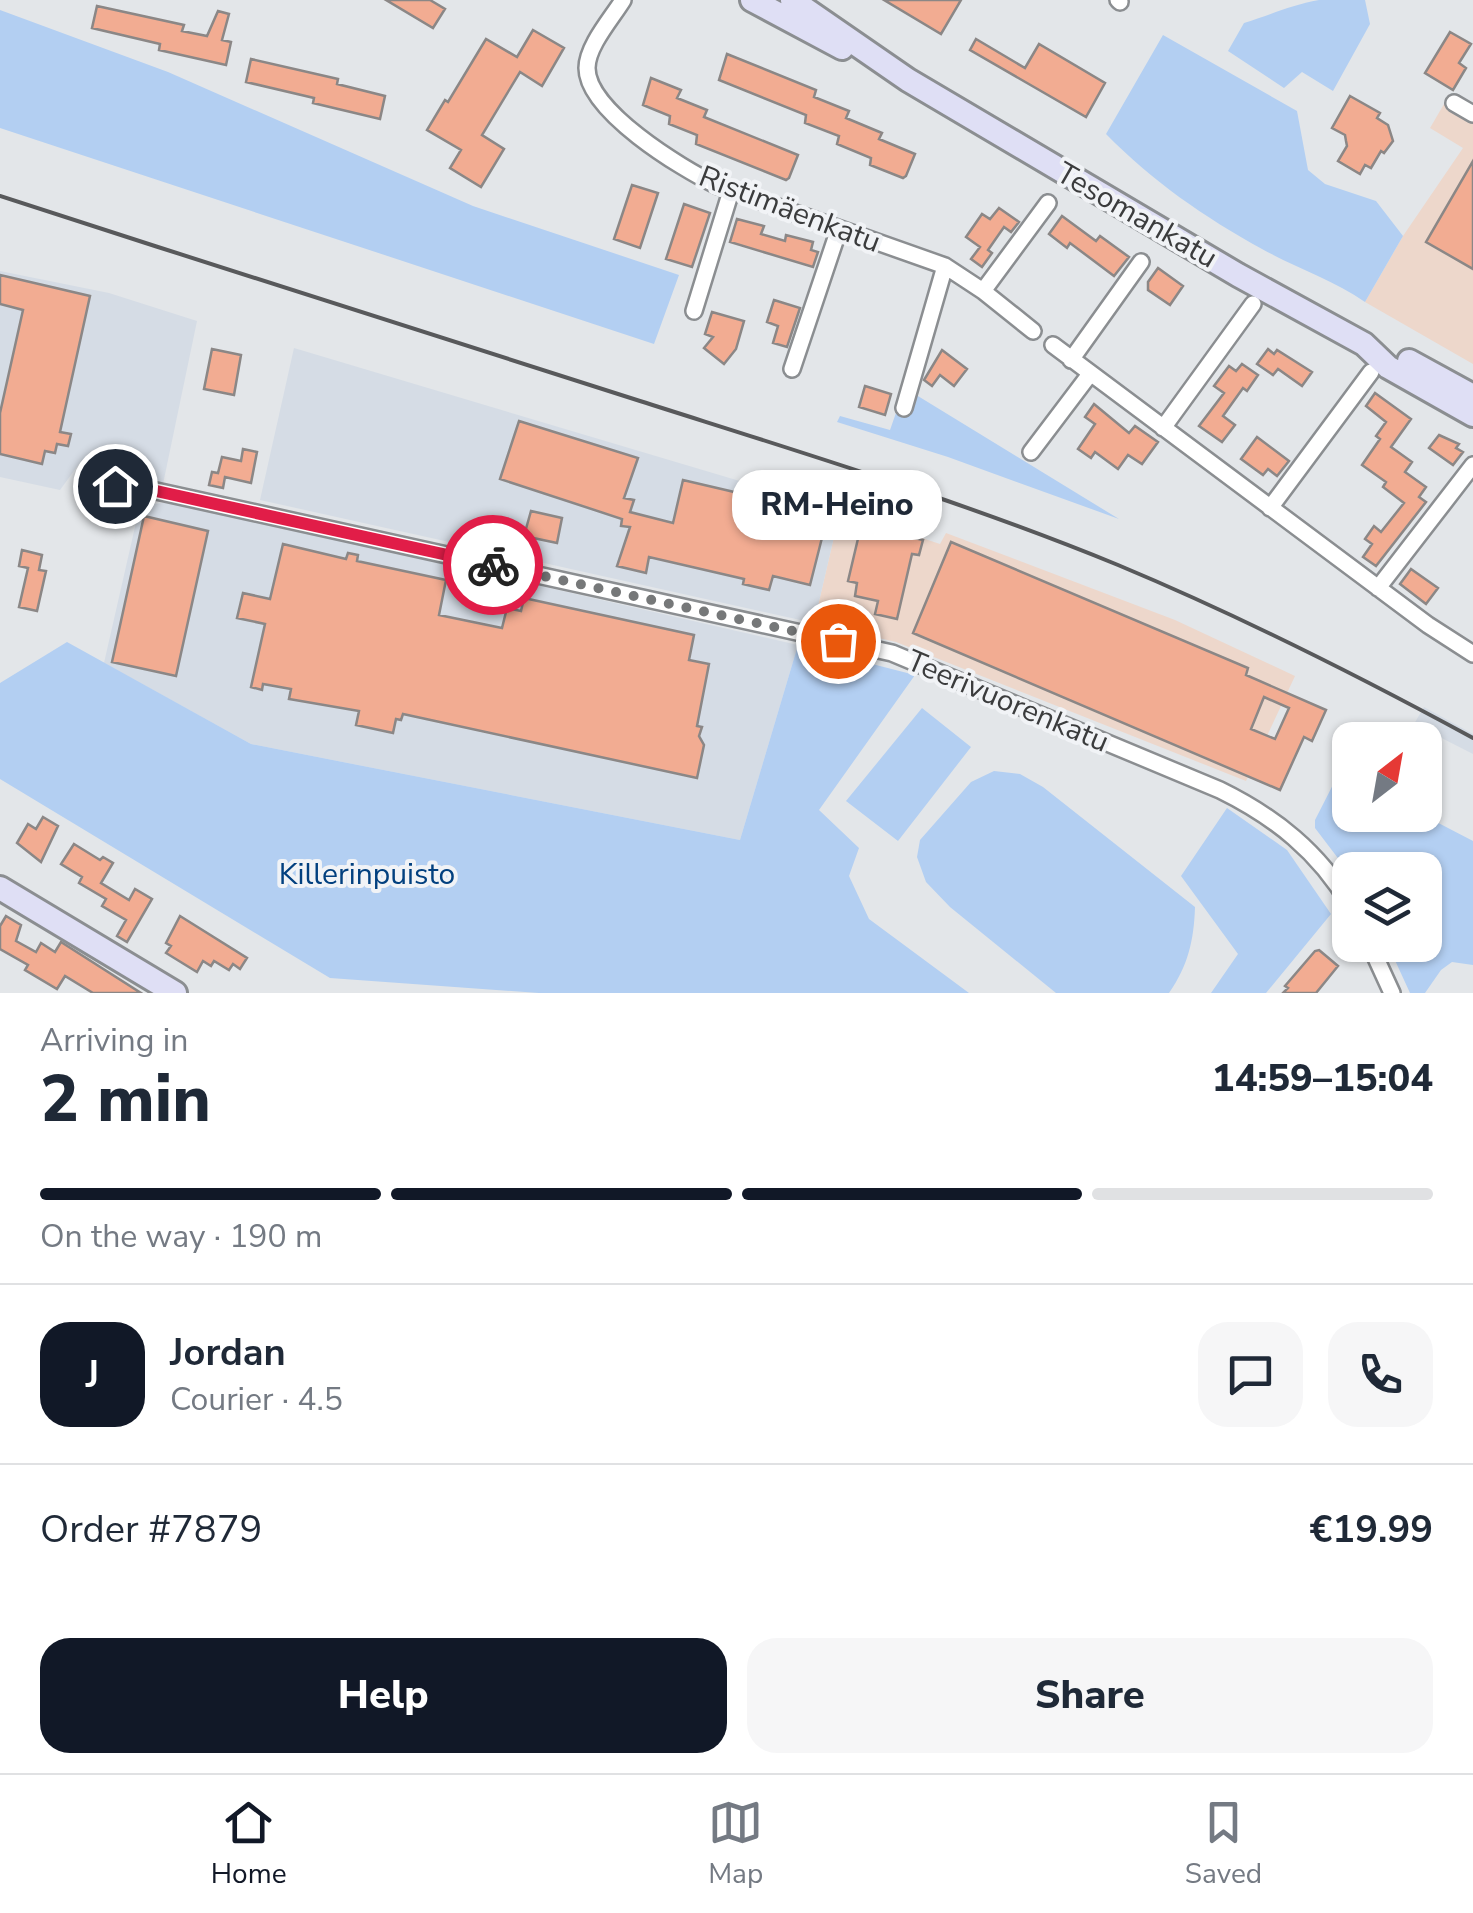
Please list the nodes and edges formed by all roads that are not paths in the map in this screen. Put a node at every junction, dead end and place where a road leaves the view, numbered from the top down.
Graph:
1 (623, 0) edge
2 (752, 0) edge
3 (792, 0) edge
4 (908, 80) junction
5 (1454, 102) dead end
6 (1473, 114) edge
7 (731, 191) junction
8 (1048, 203) dead end
9 (839, 229) junction
10 (1140, 262) dead end
11 (945, 266) junction
12 (983, 291) junction
13 (1254, 304) dead end
14 (694, 311) dead end
15 (1034, 330) dead end
16 (1053, 345) dead end
17 (1368, 346) junction
18 (1071, 360) junction
19 (792, 368) dead end
20 (1372, 372) dead end
21 (1090, 374) junction
22 (1473, 396) edge
23 (904, 408) dead end
24 (1473, 414) edge
25 (1163, 428) junction
26 (1031, 452) dead end
27 (1473, 465) edge
28 (91, 493) dead end
29 (1270, 508) junction
30 (1378, 588) junction
31 (1473, 654) edge
32 (1332, 881) edge
33 (0, 888) edge
34 (1378, 962) edge
35 (175, 993) edge
36 (1392, 993) edge

1 - 7 street, Ristimäenkatu
2 - 4 main road, Tesomankatu
3 - 4 main road, Tesomankatu
4 - 17 main road, Tesomankatu
5 - 6 street
7 - 9 street, Ristimäenkatu
7 - 14 street
8 - 12 street
9 - 11 street, Ristimäenkatu
9 - 19 street
10 - 18 street
11 - 12 street, Ristimäenkatu
11 - 23 street
12 - 15 street, Ristimäenkatu
13 - 25 street
16 - 18 street
17 - 22 main road, Tesomankatu
17 - 24 main road, Tesomankatu
18 - 21 street
20 - 29 street
21 - 25 street
21 - 26 street
25 - 29 street
27 - 30 street
28 - 32 street, Teerivuorenkatu
29 - 30 street
30 - 31 street
33 - 35 main road
34 - 36 street

